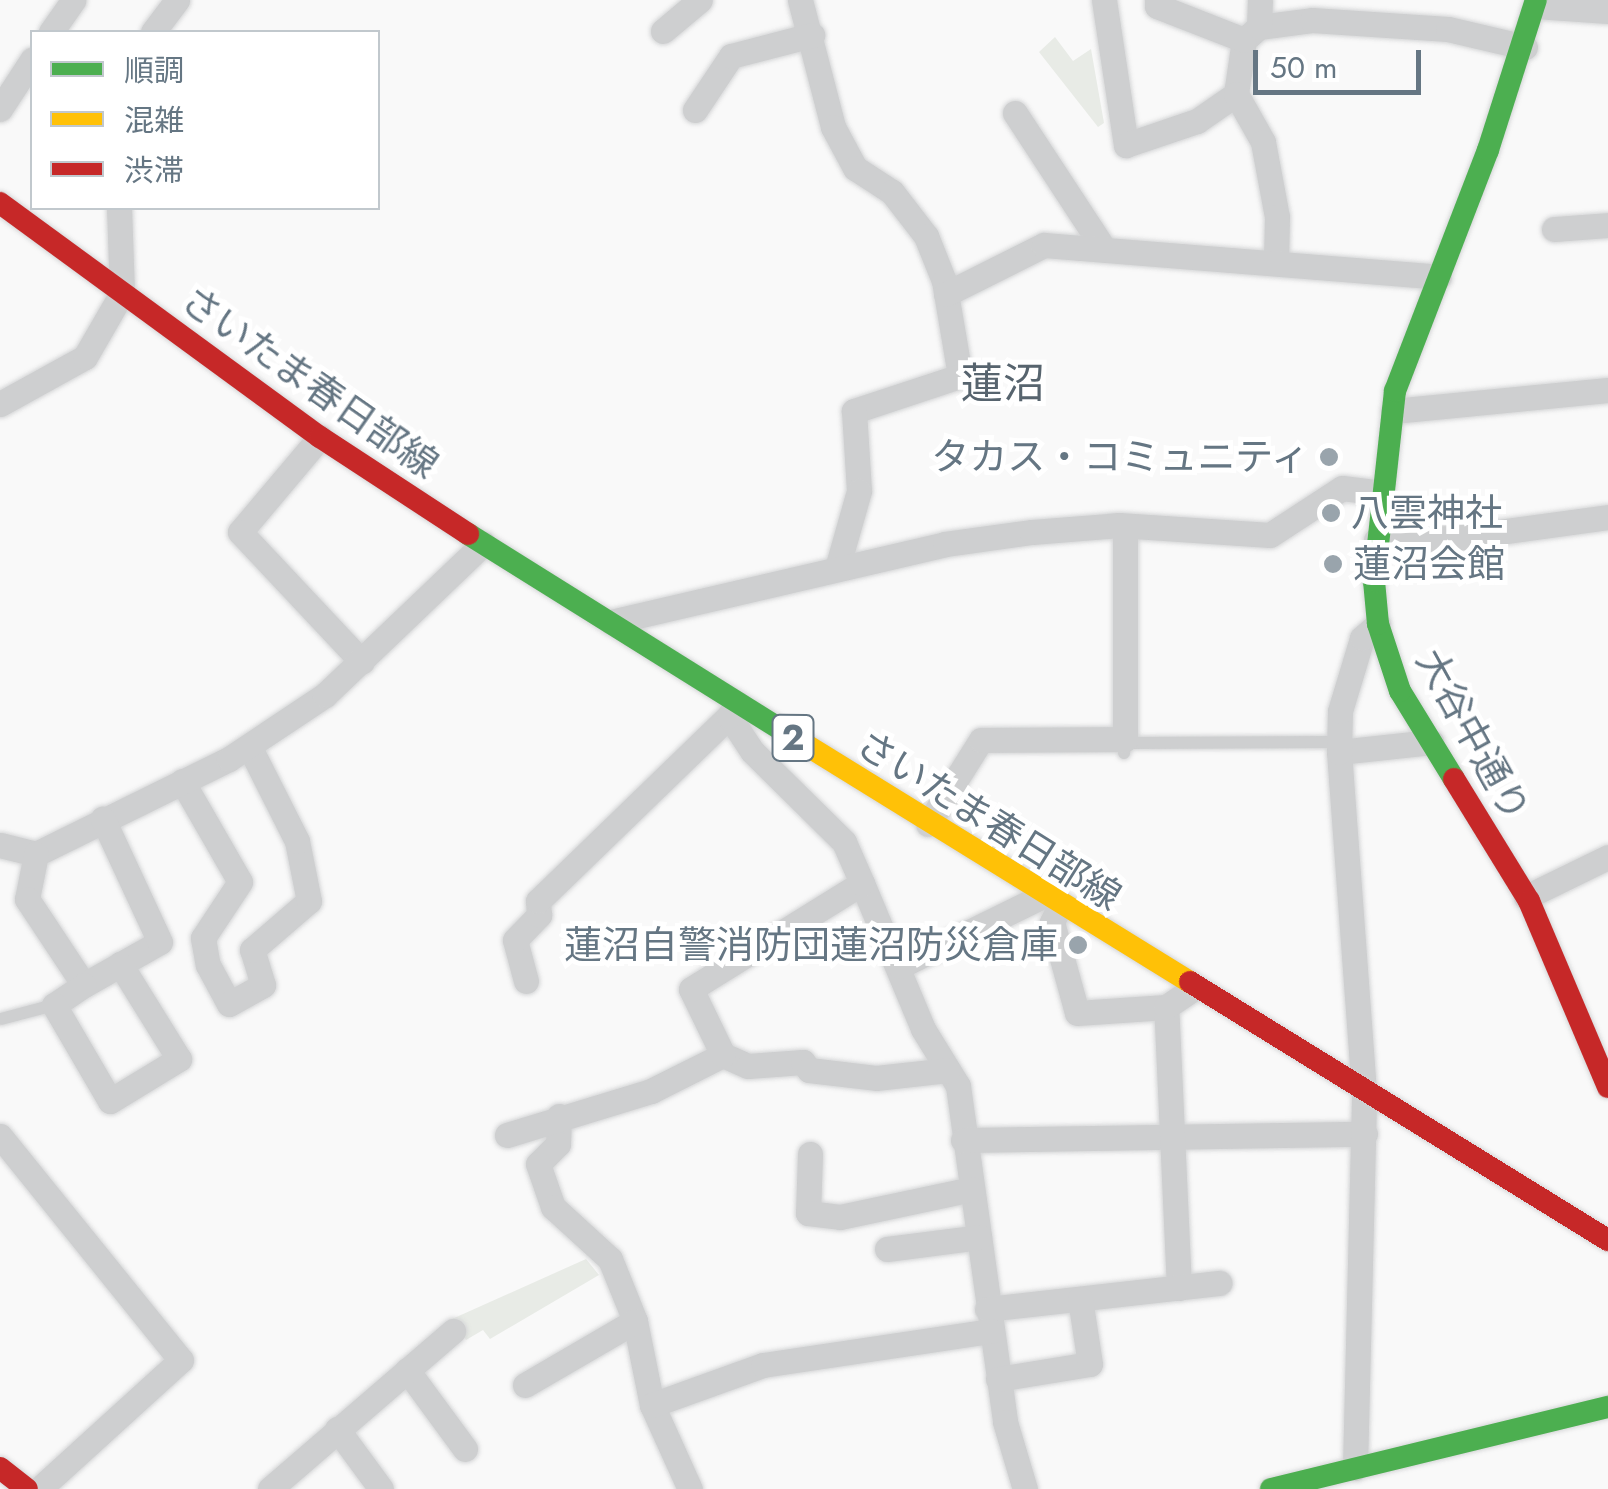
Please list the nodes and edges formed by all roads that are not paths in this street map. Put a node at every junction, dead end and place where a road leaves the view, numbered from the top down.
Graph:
1 (73, 0) edge
2 (177, 0) edge
3 (700, 0) edge
4 (800, 0) edge
5 (1104, 0) edge
6 (1157, 0) edge
7 (1260, 0) edge
8 (1536, 3) edge
9 (1608, 11) edge
10 (52, 30) edge
11 (154, 30) edge
12 (663, 31) dead end
13 (1252, 34) junction
14 (812, 35) junction
15 (1525, 47) junction
16 (30, 63) edge
17 (1236, 94) junction
18 (0, 109) edge
19 (695, 110) dead end
20 (1015, 113) dead end
21 (0, 203) edge
22 (119, 210) edge
23 (1608, 225) edge
24 (1554, 229) dead end
25 (1104, 249) junction
26 (1276, 262) junction
27 (1439, 277) junction
28 (122, 293) junction
29 (946, 294) junction
30 (1608, 390) edge
31 (0, 404) edge
32 (1392, 411) junction
33 (320, 437) junction
34 (1381, 492) junction
35 (1608, 516) edge
36 (1125, 526) junction
37 (1376, 540) junction
38 (483, 544) junction
39 (837, 568) junction
40 (611, 622) junction
41 (1378, 624) junction
42 (362, 662) junction
43 (733, 709) junction
44 (1431, 742) junction
45 (250, 746) junction
46 (1339, 747) junction
47 (1124, 754) dead end
48 (182, 781) junction
49 (103, 820) junction
50 (928, 824) junction
51 (0, 845) edge
52 (36, 854) junction
53 (1608, 857) edge
54 (862, 883) junction
55 (1526, 897) junction
56 (1052, 900) junction
57 (120, 964) junction
58 (900, 966) junction
59 (526, 980) dead end
60 (84, 985) junction
61 (1193, 988) junction
62 (54, 1004) junction
63 (1166, 1007) junction
64 (1, 1019) edge
65 (723, 1055) junction
66 (948, 1070) junction
67 (1608, 1086) edge
68 (1364, 1092) junction
69 (559, 1116) junction
70 (1172, 1134) junction
71 (1365, 1134) junction
72 (0, 1136) edge
73 (506, 1136) dead end
74 (963, 1140) junction
75 (810, 1154) dead end
76 (972, 1188) junction
77 (979, 1237) junction
78 (1608, 1240) edge
79 (886, 1250) dead end
80 (1220, 1283) dead end
81 (1179, 1288) junction
82 (1080, 1299) junction
83 (988, 1320) junction
84 (635, 1321) junction
85 (453, 1331) dead end
86 (407, 1370) junction
87 (998, 1379) junction
88 (525, 1385) dead end
89 (652, 1404) junction
90 (1608, 1407) edge
91 (337, 1429) junction
92 (465, 1449) dead end
93 (0, 1468) edge
94 (1355, 1468) junction
95 (1314, 1484) edge
96 (27, 1489) edge
97 (39, 1489) edge
98 (270, 1489) edge
99 (381, 1489) edge
100 (690, 1489) edge
101 (1025, 1489) edge
102 (1271, 1489) edge

1 - 10 street
2 - 11 street
3 - 12 street
4 - 14 street
5 - 17 street
6 - 13 street
7 - 13 street
8 - 9 street
8 - 15 main road, 大谷中通り
13 - 15 street
13 - 17 street
14 - 19 street
14 - 29 street
15 - 27 main road, 大谷中通り
16 - 18 street
17 - 26 street
20 - 25 street
21 - 28 main road, さいたま春日部線 / 2
22 - 28 street
23 - 24 street
25 - 26 street
25 - 29 street
26 - 27 street
27 - 32 main road, 大谷中通り
28 - 31 street
28 - 33 main road, さいたま春日部線 / 2
29 - 39 street
30 - 32 street
32 - 34 main road, 大谷中通り
33 - 38 main road, さいたま春日部線 / 2
33 - 42 street
34 - 36 street
34 - 37 main road, 大谷中通り
35 - 37 street
36 - 39 street
36 - 50 street
37 - 41 main road, 大谷中通り
38 - 40 main road, さいたま春日部線 / 2
38 - 42 street
39 - 40 street
40 - 43 main road, さいたま春日部線 / 2
41 - 44 main road, 大谷中通り
41 - 46 street
42 - 45 street
43 - 50 main road, さいたま春日部線 / 2
43 - 54 street
43 - 59 street
44 - 46 street
44 - 55 main road, 大谷中通り
45 - 48 street
45 - 48 street
46 - 47 lane
46 - 68 street
48 - 49 street
49 - 52 street
49 - 57 street
50 - 56 main road, さいたま春日部線 / 2
51 - 52 street
52 - 60 street
53 - 55 street
54 - 58 street
54 - 65 street
55 - 67 main road, 大谷中通り
56 - 58 street
56 - 61 main road, さいたま春日部線 / 2
56 - 63 street
57 - 60 street
57 - 62 street
58 - 66 street
60 - 62 street
61 - 63 street
61 - 68 main road, さいたま春日部線 / 2
62 - 64 lane
63 - 70 street
65 - 66 street
65 - 69 street
66 - 74 street
68 - 71 street
68 - 78 main road, さいたま春日部線 / 2
69 - 73 street
69 - 84 street
70 - 71 street
70 - 74 street
70 - 81 street
71 - 94 street
72 - 97 street
74 - 76 street
75 - 76 street
76 - 77 street
77 - 79 street
77 - 83 street
80 - 81 street
81 - 82 street
82 - 83 street
82 - 87 street
83 - 87 street
83 - 89 street
84 - 88 street
84 - 89 street
85 - 86 street
86 - 91 street
86 - 92 street
87 - 101 street
89 - 100 street
90 - 94 main road
91 - 98 street
91 - 99 street
93 - 96 main road
94 - 95 main road
95 - 102 main road

